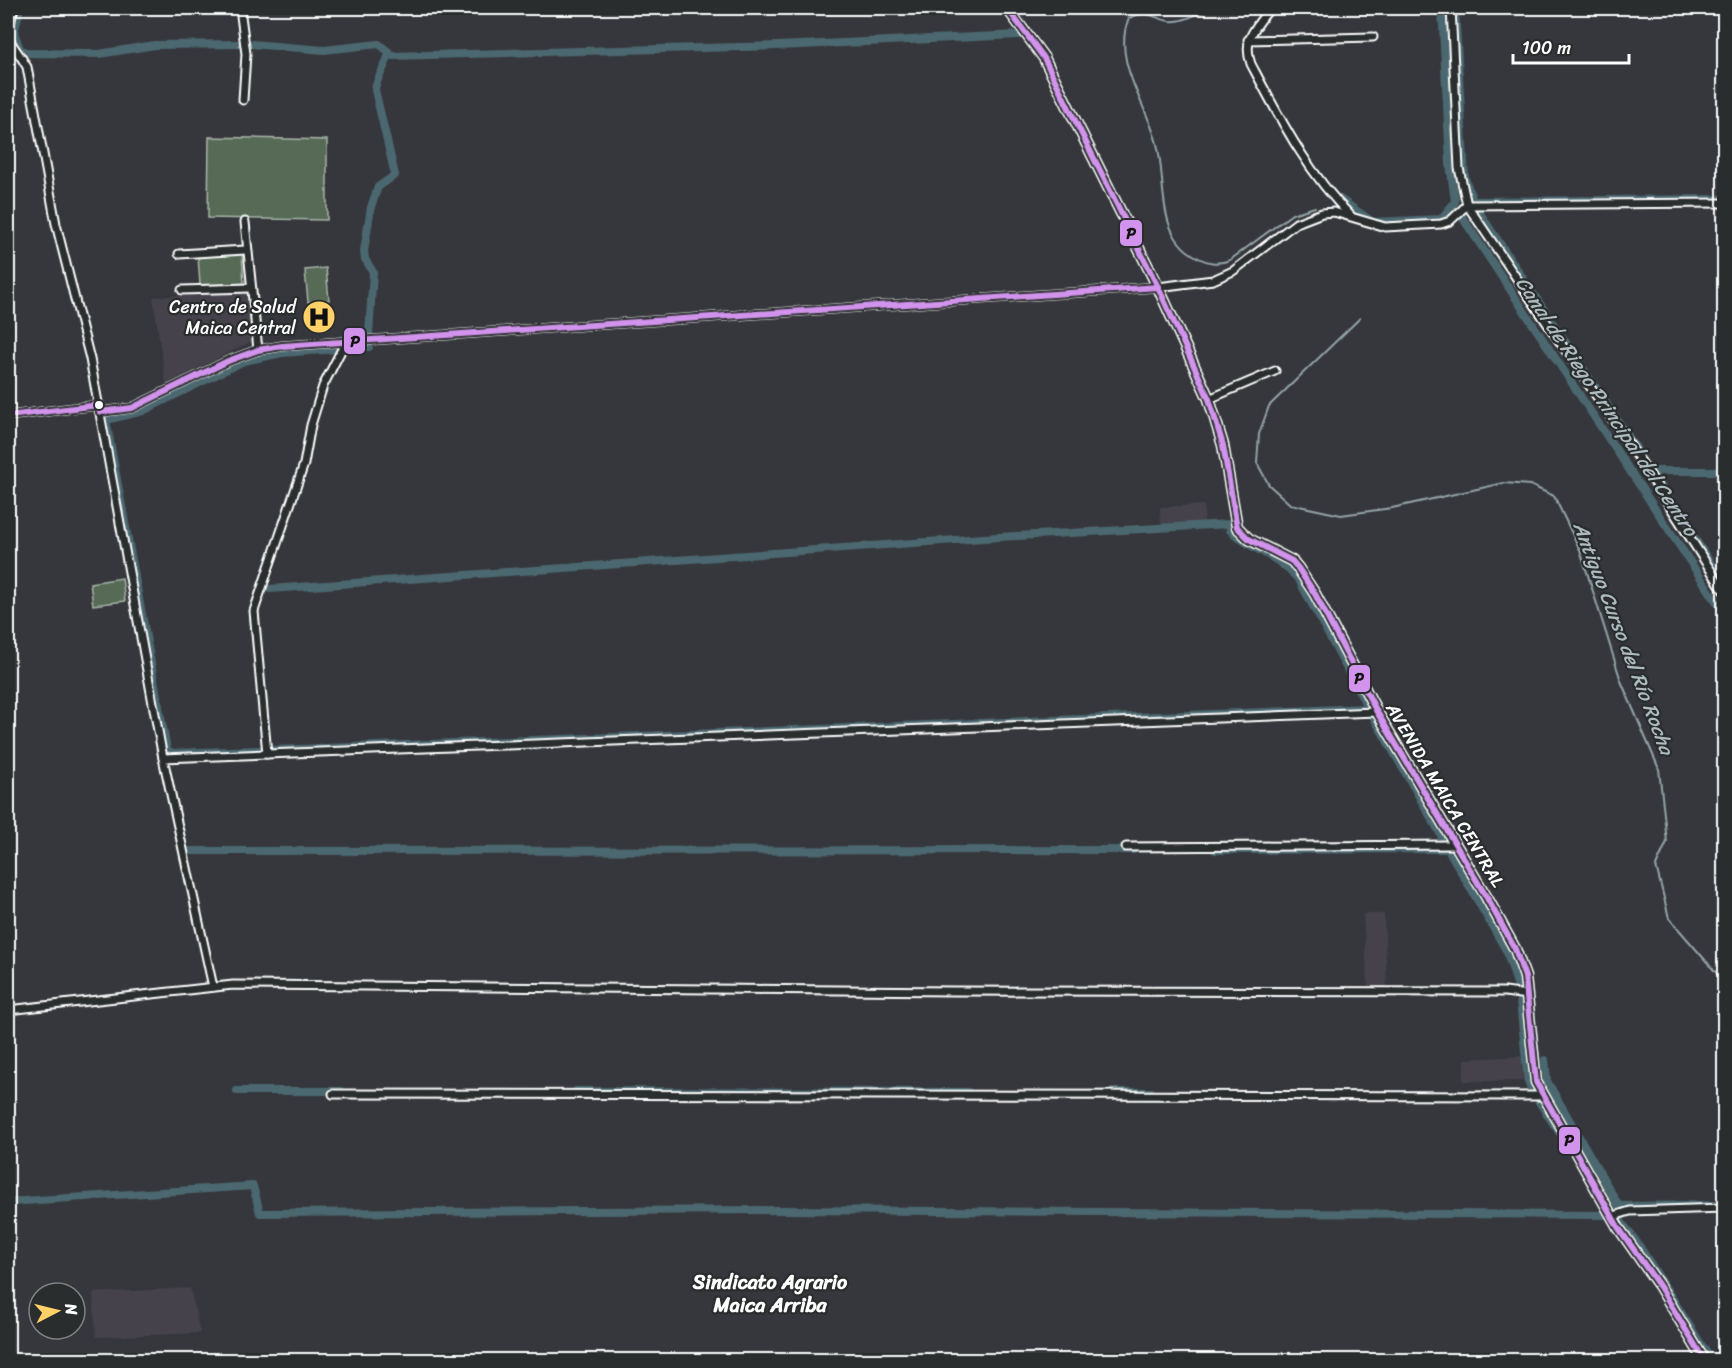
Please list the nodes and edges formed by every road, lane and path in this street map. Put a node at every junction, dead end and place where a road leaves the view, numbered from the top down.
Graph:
1 (14, 8) edge
2 (240, 8) edge
3 (1007, 8) edge
4 (1270, 8) edge
5 (1451, 8) edge
6 (1373, 37) dead end
7 (1248, 40) junction
8 (243, 100) dead end
9 (1725, 203) edge
10 (1467, 205) junction
11 (1353, 218) junction
12 (245, 222) dead end
13 (245, 250) junction
14 (179, 254) dead end
15 (1158, 287) junction
16 (250, 288) junction
17 (182, 290) dead end
18 (346, 341) junction
19 (258, 350) junction
20 (1275, 371) dead end
21 (1209, 399) junction
22 (100, 408) junction
23 (8, 416) edge
24 (1725, 591) edge
25 (1377, 712) junction
26 (267, 754) junction
27 (163, 758) junction
28 (1455, 845) junction
29 (1126, 847) dead end
30 (213, 987) junction
31 (1527, 995) junction
32 (8, 1011) edge
33 (333, 1094) dead end
34 (1543, 1096) junction
35 (1725, 1208) edge
36 (1614, 1216) junction
37 (1704, 1360) edge

1 - 22 street
2 - 8 street
3 - 15 street, AVENIDA MAICA CENTRAL
4 - 7 street
5 - 10 street
6 - 7 street
7 - 11 street
9 - 10 street
10 - 11 street
10 - 24 street
11 - 15 street
12 - 13 street
13 - 14 street
13 - 16 street
15 - 18 street
15 - 21 street, AVENIDA MAICA CENTRAL
16 - 17 street
16 - 19 street
18 - 19 street
18 - 26 street
19 - 22 street
20 - 21 street
21 - 25 street, AVENIDA MAICA CENTRAL
22 - 23 street
22 - 27 street
25 - 26 street
25 - 28 street, AVENIDA MAICA CENTRAL
26 - 27 street
27 - 30 street
28 - 29 street
28 - 31 street, AVENIDA MAICA CENTRAL
30 - 31 street
30 - 32 street
31 - 34 street, AVENIDA MAICA CENTRAL
33 - 34 street
34 - 36 street, AVENIDA MAICA CENTRAL
35 - 36 street
36 - 37 street, AVENIDA MAICA CENTRAL

